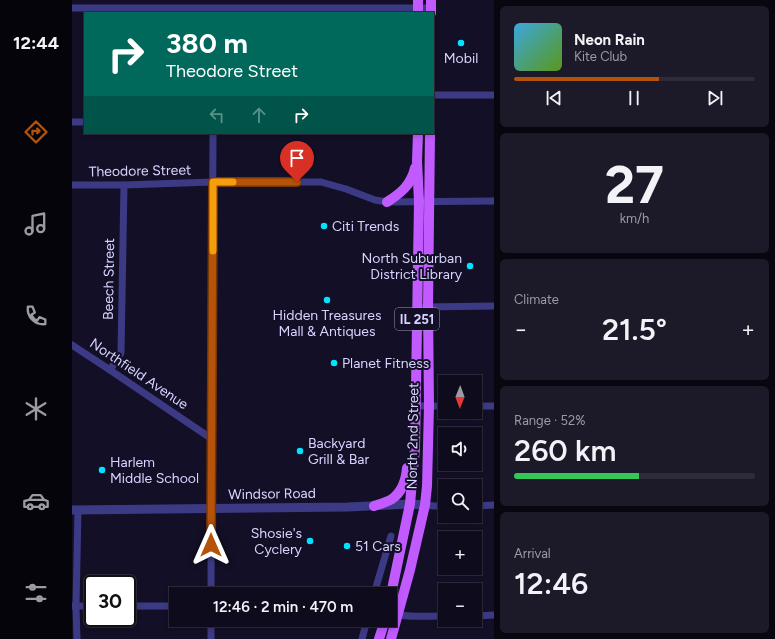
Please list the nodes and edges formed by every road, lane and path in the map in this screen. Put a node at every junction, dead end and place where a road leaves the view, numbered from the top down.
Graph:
1 (418, 7) edge
2 (431, 7) edge
3 (72, 8) edge
4 (434, 95) edge
5 (494, 95) edge
6 (72, 122) edge
7 (84, 122) edge
8 (213, 134) edge
9 (418, 134) edge
10 (430, 134) edge
11 (417, 160) junction
12 (213, 182) junction
13 (72, 185) edge
14 (124, 185) junction
15 (424, 201) junction
16 (494, 201) edge
17 (387, 202) junction
18 (494, 306) edge
19 (417, 307) junction
20 (428, 307) junction
21 (72, 345) edge
22 (110, 370) junction
23 (416, 406) junction
24 (429, 406) junction
25 (438, 406) edge
26 (482, 406) edge
27 (494, 406) edge
28 (212, 439) junction
29 (415, 448) junction
30 (410, 504) junction
31 (425, 505) junction
32 (494, 505) edge
33 (374, 506) junction
34 (438, 506) edge
35 (482, 506) edge
36 (211, 509) junction
37 (75, 510) edge
38 (391, 536) dead end
39 (211, 587) edge
40 (376, 587) edge
41 (393, 587) edge
42 (74, 606) edge
43 (136, 606) edge
44 (169, 606) edge
45 (397, 607) edge
46 (397, 615) edge
47 (494, 615) edge
48 (438, 616) edge
49 (482, 616) edge
50 (211, 627) edge
51 (365, 627) edge
52 (383, 627) edge
53 (392, 627) edge
54 (77, 639) edge
55 (211, 639) edge
56 (362, 639) edge
57 (379, 639) edge
58 (391, 639) edge

1 - 2 street
1 - 3 street
4 - 5 street
6 - 7 street
8 - 12 street
9 - 11 main road, North 2nd Street / IL 251
10 - 15 main road, North 2nd Street / IL 251
11 - 15 main road, North 2nd Street / IL 251
11 - 17 main road
12 - 14 street, Theodore Street
12 - 17 street, Theodore Street
12 - 28 street
13 - 14 street, Theodore Street
14 - 22 street, Beech Street
15 - 16 street, Theodore Street
15 - 17 street, Theodore Street
15 - 19 main road, North 2nd Street / IL 251
15 - 20 main road, North 2nd Street / IL 251
18 - 20 street
19 - 20 street
19 - 23 main road, North 2nd Street / IL 251
20 - 24 main road, North 2nd Street / IL 251
21 - 22 street, Northfield Avenue
22 - 28 street, Northfield Avenue
23 - 24 street
23 - 29 main road, North 2nd Street / IL 251
24 - 25 street
24 - 31 main road, North 2nd Street / IL 251
26 - 27 street
28 - 36 street
29 - 30 main road, North 2nd Street / IL 251
29 - 33 main road
30 - 31 street, Windsor Road
30 - 33 street, Windsor Road
30 - 41 main road, North 2nd Street / IL 251
31 - 34 street
31 - 45 main road, North 2nd Street / IL 251
32 - 35 street
33 - 36 street, Windsor Road
36 - 37 street, Windsor Road
36 - 39 street
37 - 42 street
38 - 40 street
42 - 54 street
43 - 44 street
46 - 48 street
47 - 49 street
50 - 55 street
51 - 56 street
52 - 57 main road
53 - 58 main road, North 2nd Street / IL 251

